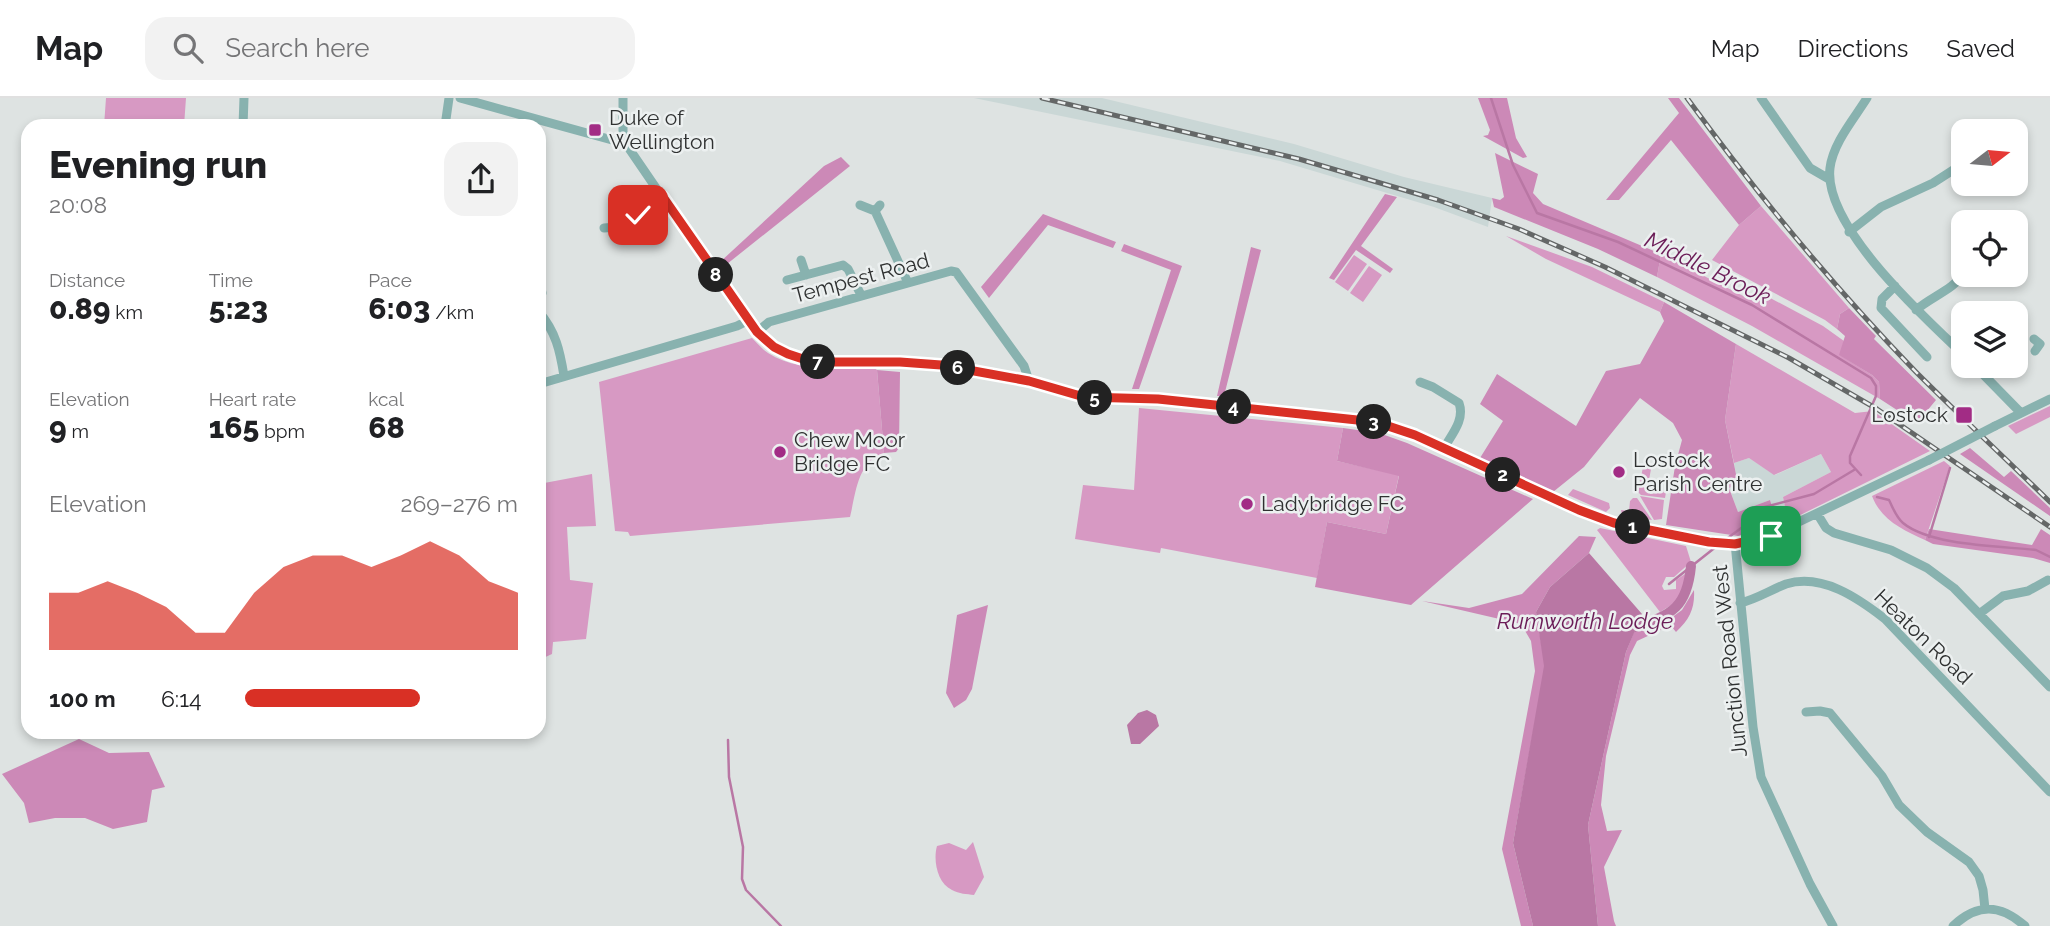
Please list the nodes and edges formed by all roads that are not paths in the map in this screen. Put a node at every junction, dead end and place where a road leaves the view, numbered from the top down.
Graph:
1 (244, 98) edge
2 (449, 98) edge
3 (460, 98) edge
4 (623, 98) edge
5 (1761, 98) edge
6 (1867, 98) edge
7 (243, 119) edge
8 (446, 119) edge
9 (536, 119) edge
10 (546, 122) edge
11 (623, 143) junction
12 (1951, 171) edge
13 (1829, 179) junction
14 (663, 197) junction
15 (860, 205) dead end
16 (617, 227) junction
17 (604, 228) dead end
18 (1849, 232) junction
19 (615, 238) dead end
20 (802, 260) dead end
21 (806, 275) junction
22 (787, 280) dead end
23 (908, 283) junction
24 (1895, 286) junction
25 (1951, 286) edge
26 (861, 295) junction
27 (1916, 310) junction
28 (546, 321) edge
29 (747, 321) junction
30 (757, 332) junction
31 (1951, 343) edge
32 (1927, 357) dead end
33 (564, 376) junction
34 (1987, 378) edge
35 (1029, 381) junction
36 (546, 382) edge
37 (1420, 382) dead end
38 (2050, 400) edge
39 (2021, 413) junction
40 (1444, 448) junction
41 (1818, 515) junction
42 (1735, 544) junction
43 (2030, 577) dead end
44 (2048, 580) dead end
45 (2035, 587) junction
46 (1740, 603) junction
47 (1979, 614) junction
48 (2048, 680) edge
49 (1806, 712) dead end
50 (2050, 792) edge
51 (1985, 909) junction
52 (1833, 926) edge
53 (1953, 926) edge
54 (2025, 926) edge

1 - 7 street
2 - 8 street
3 - 9 street
4 - 11 street
5 - 13 street
6 - 13 street
10 - 11 street
11 - 14 street
12 - 18 street
13 - 18 street
14 - 16 street
14 - 29 street
15 - 23 street
16 - 17 street
16 - 19 street
18 - 24 street
20 - 21 street
21 - 22 street
21 - 26 street
23 - 26 street, Tempest Road
23 - 35 street, Tempest Road
24 - 27 street
24 - 32 street
25 - 27 street
26 - 30 street, Tempest Road
27 - 31 street
28 - 33 street
29 - 30 street
29 - 33 street
30 - 35 street
33 - 36 street
34 - 39 street
35 - 40 street
37 - 40 street
38 - 39 street
39 - 41 street, bridge
40 - 42 street
41 - 42 street
41 - 47 street
42 - 46 street, Junction Road West
43 - 45 street
44 - 45 street
45 - 47 street
46 - 50 street, Heaton Road
46 - 52 street, Junction Road West
47 - 48 street
49 - 51 street
51 - 53 street
51 - 54 street

